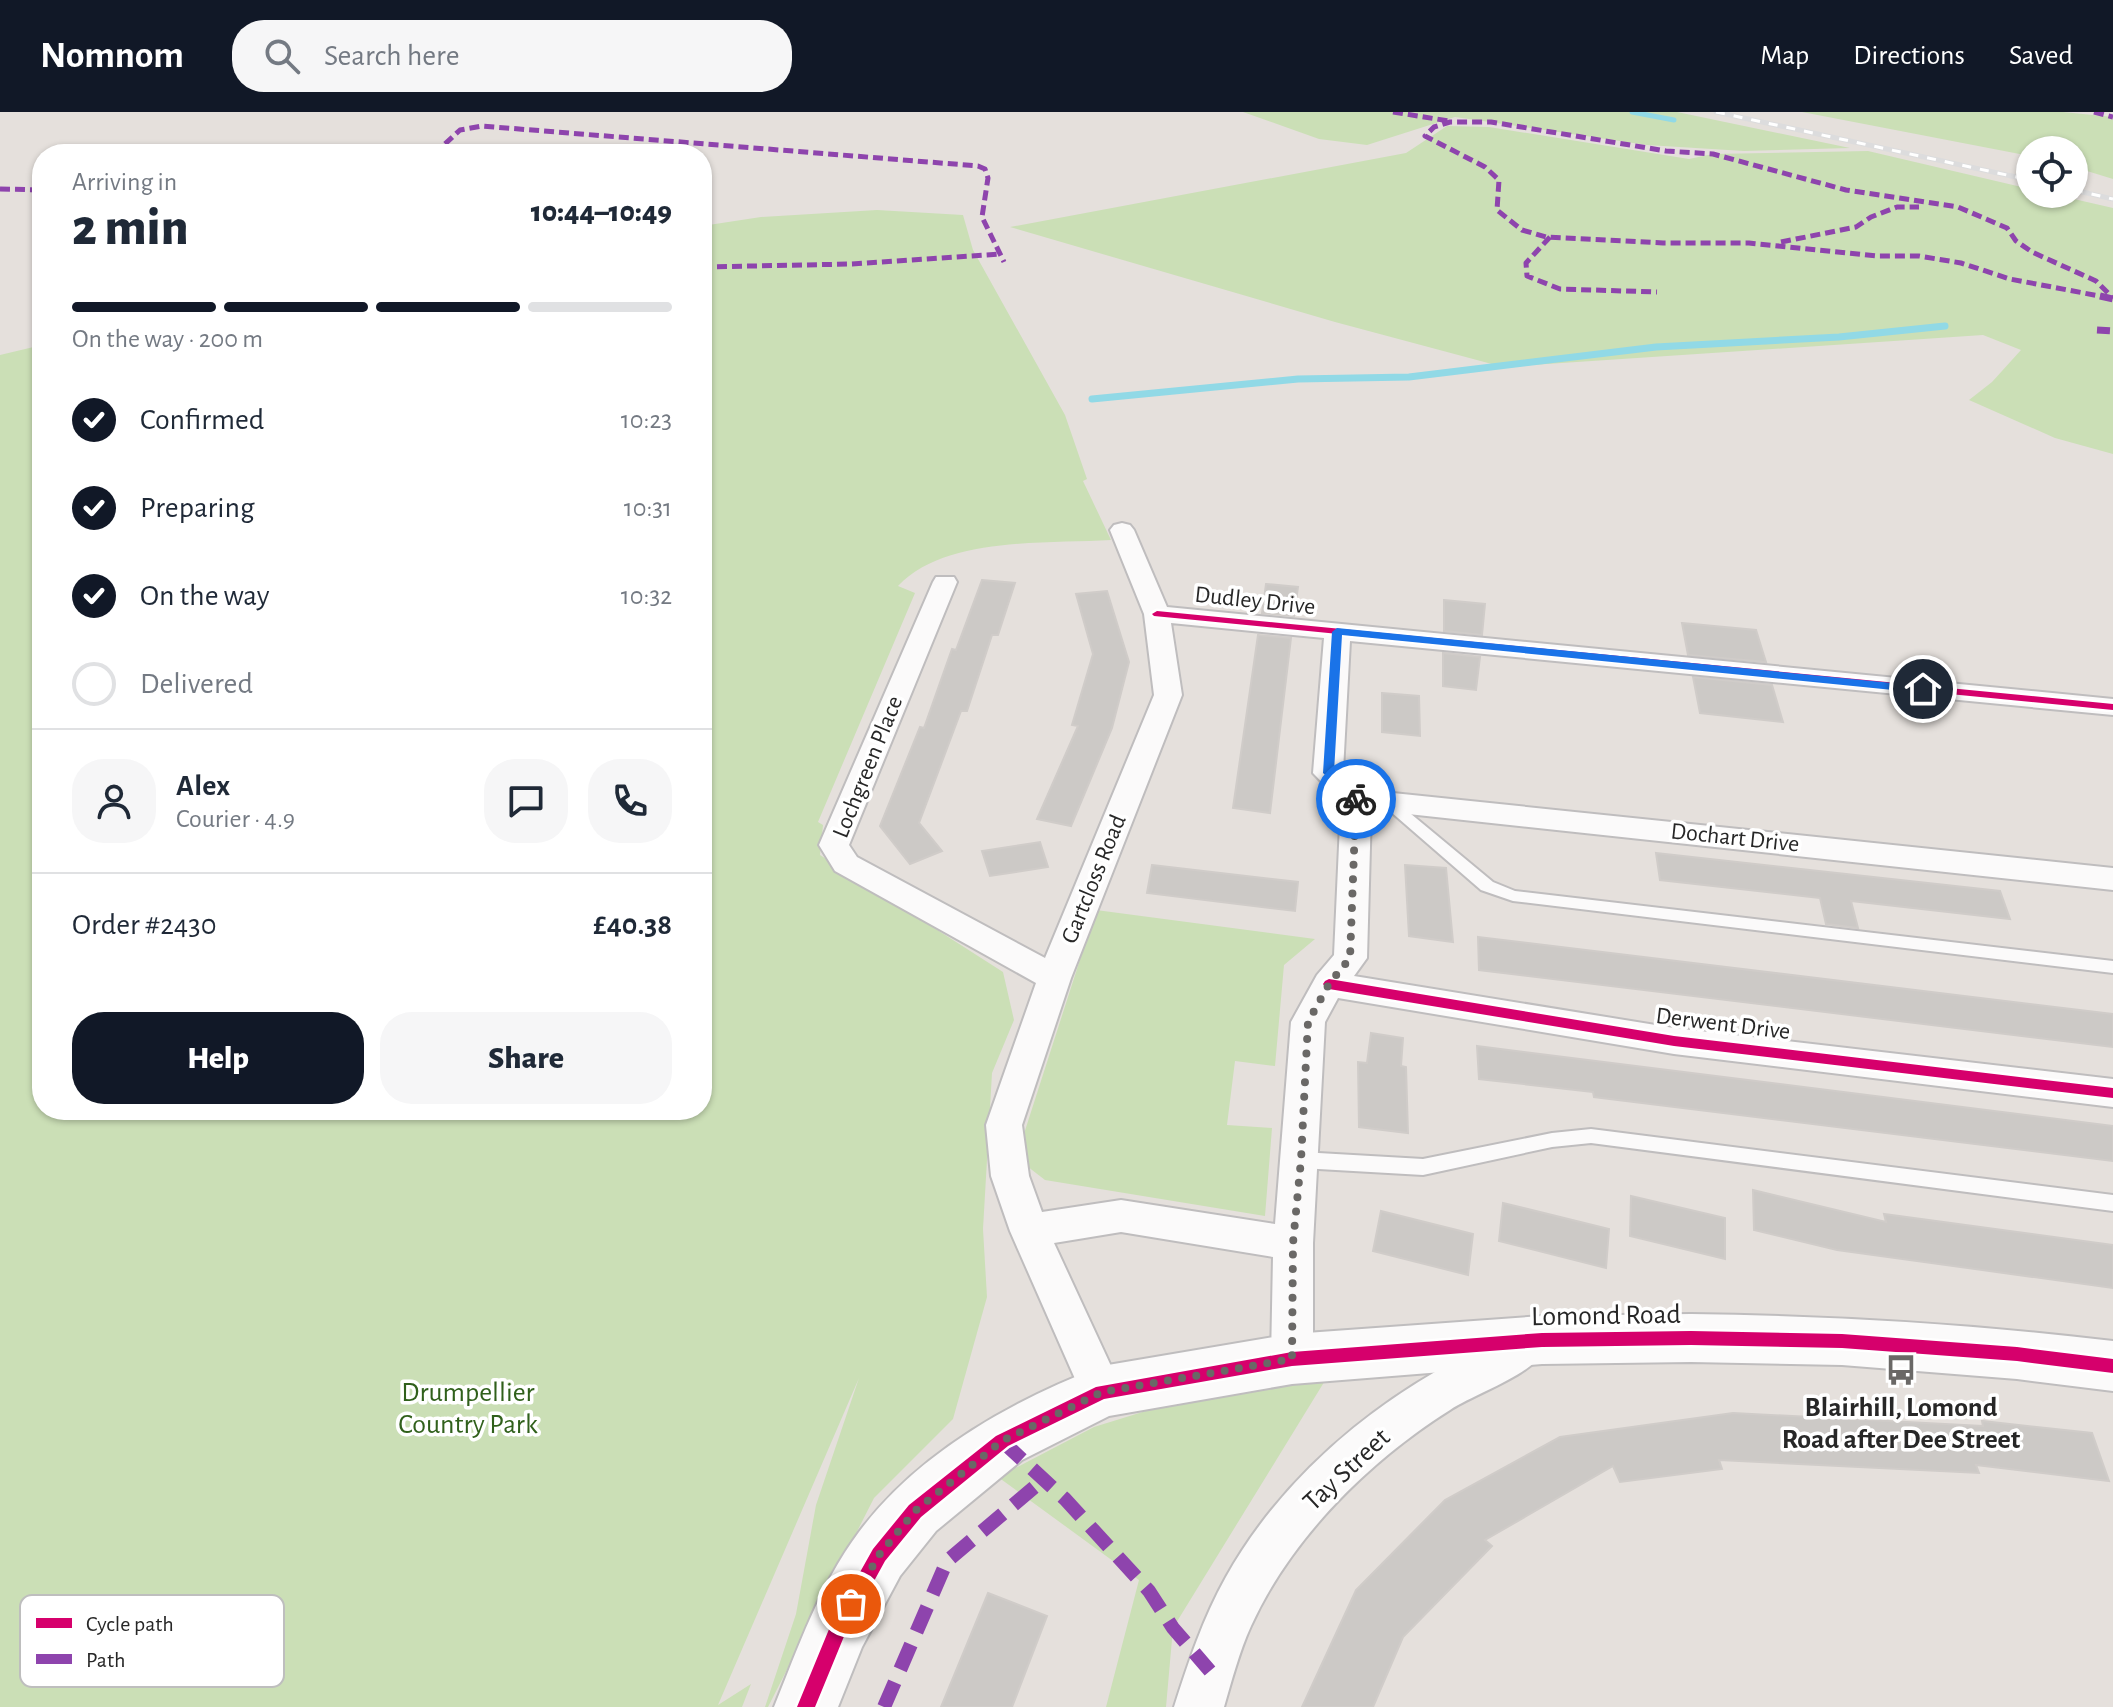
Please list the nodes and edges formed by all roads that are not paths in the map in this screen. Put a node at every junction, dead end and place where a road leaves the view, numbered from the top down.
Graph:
1 (1122, 530) dead end
2 (945, 582) dead end
3 (1157, 614) junction
4 (1337, 632) junction
5 (2113, 707) edge
6 (1372, 800) junction
7 (2113, 879) edge
8 (2113, 967) edge
9 (1054, 978) junction
10 (1329, 984) junction
11 (2113, 1093) edge
12 (1301, 1160) junction
13 (2113, 1203) edge
14 (1029, 1231) junction
15 (1293, 1243) junction
16 (1542, 1340) junction
17 (1292, 1359) junction
18 (2113, 1366) edge
19 (1102, 1392) junction
20 (806, 1707) edge
21 (1199, 1707) edge

1 - 3 street, Gartcloss Road
2 - 9 street, Lochgreen Place
3 - 4 street, Dudley Drive
3 - 9 street, Gartcloss Road
4 - 5 street, Dudley Drive
4 - 6 street
6 - 7 street, Dochart Drive
6 - 8 lane
6 - 10 street
9 - 14 street, Gartcloss Road
10 - 11 street, Derwent Drive
10 - 12 street
12 - 13 lane
12 - 15 street
14 - 15 street
14 - 19 street, Gartcloss Road
15 - 17 street
16 - 17 street, Lomond Road
16 - 18 street, Lomond Road
16 - 21 street, Tay Street
17 - 19 street, Lomond Road
19 - 20 street, Lomond Road

